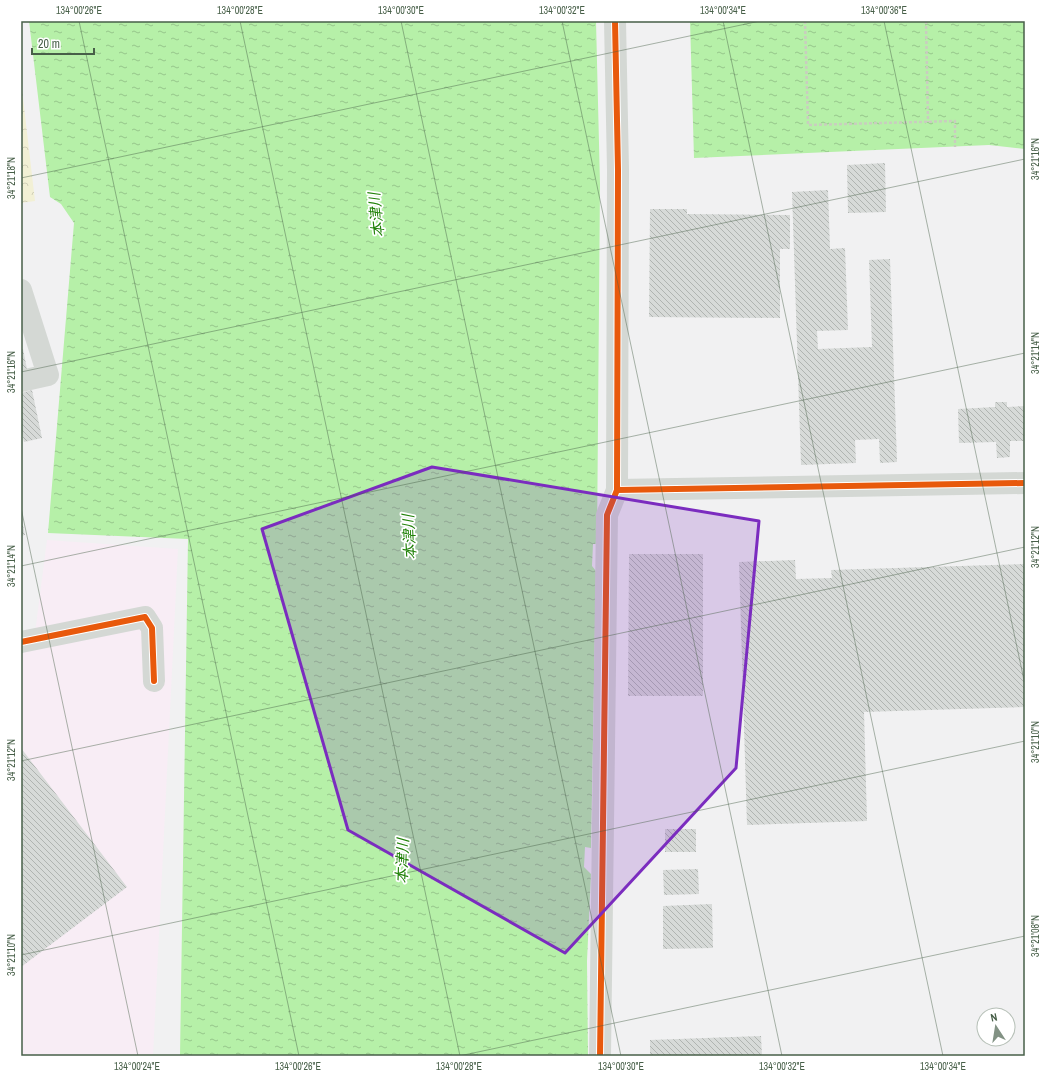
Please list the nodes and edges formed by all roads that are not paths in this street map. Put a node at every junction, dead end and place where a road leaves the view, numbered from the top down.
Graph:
1 (615, 21) edge
2 (21, 292) edge
3 (21, 381) edge
4 (1025, 482) edge
5 (617, 490) junction
6 (21, 642) edge
7 (154, 681) dead end
8 (600, 1056) edge

1 - 5 street
2 - 3 street
4 - 5 street
5 - 8 street
6 - 7 street

